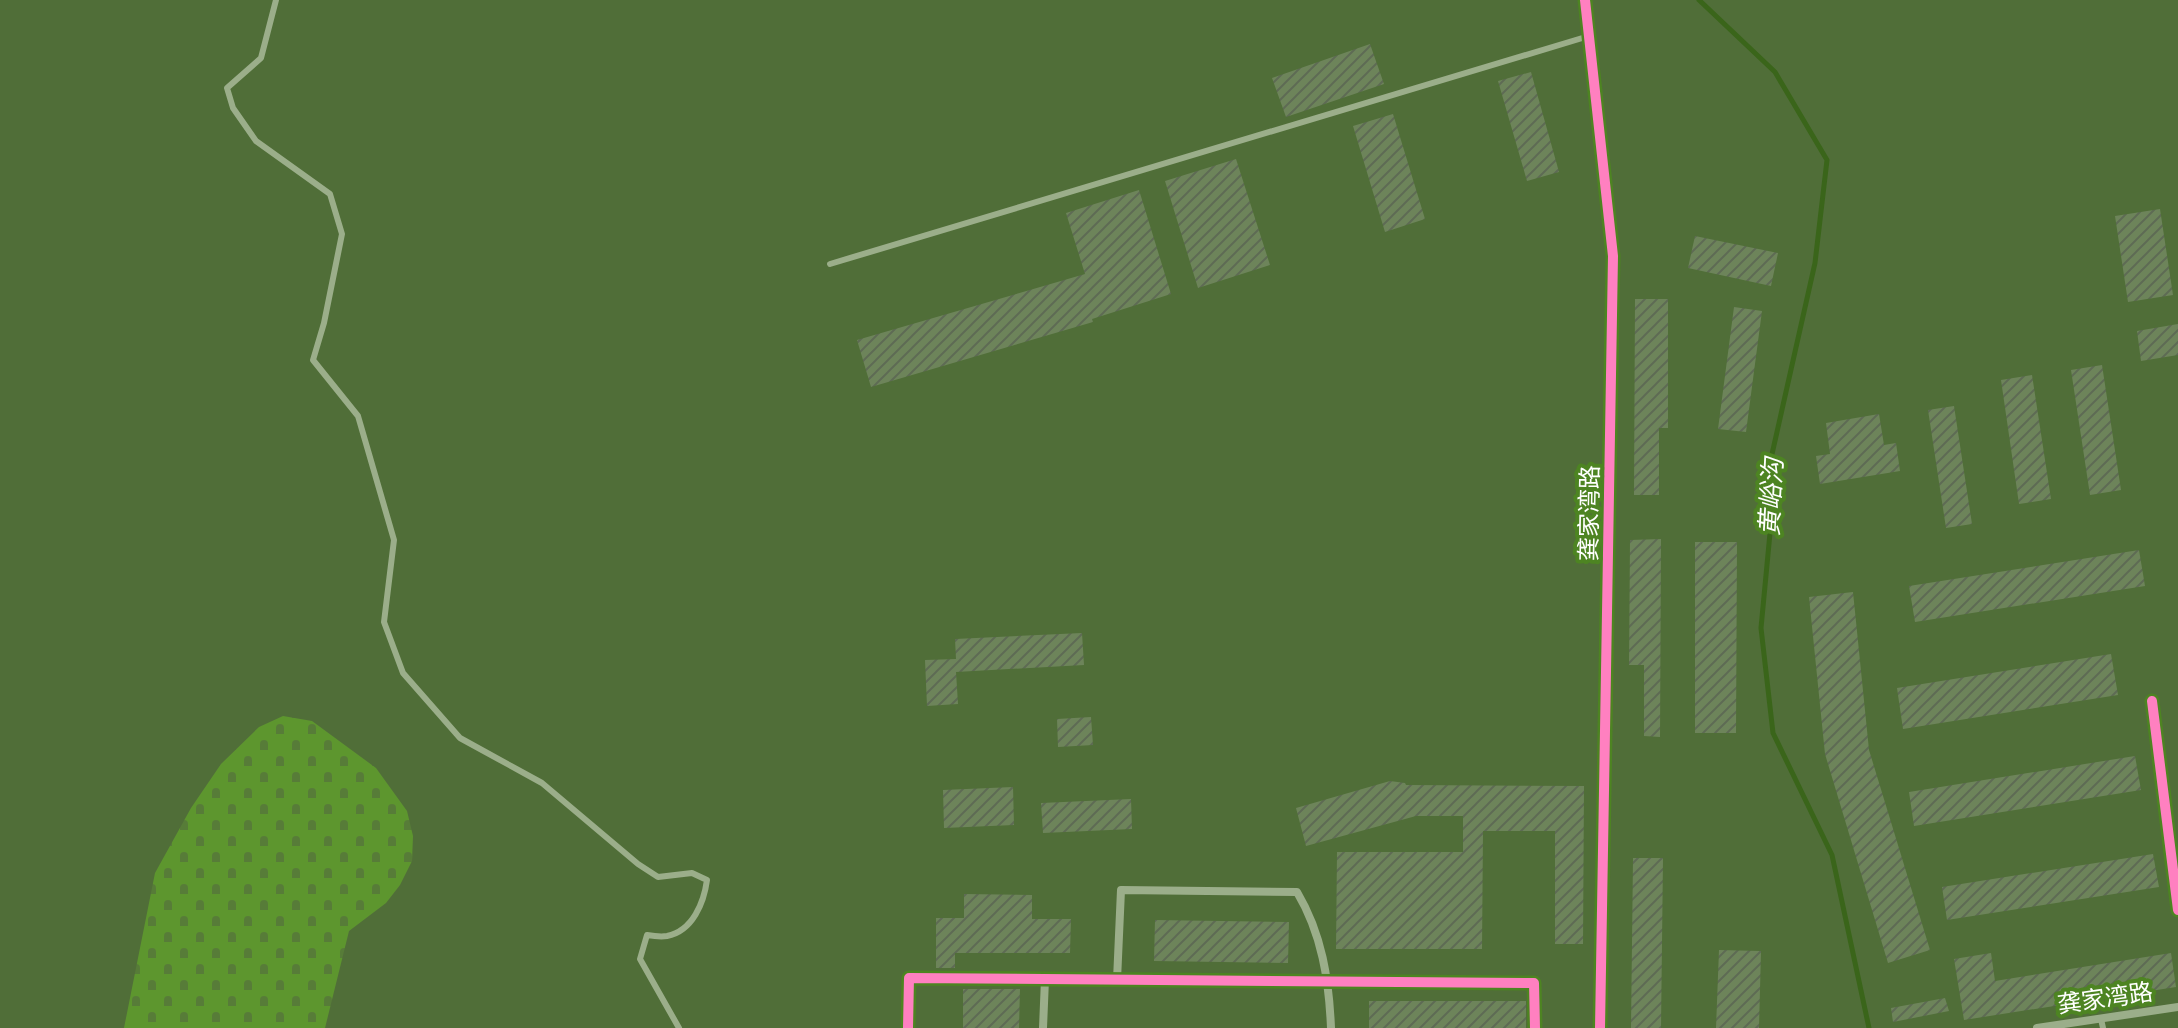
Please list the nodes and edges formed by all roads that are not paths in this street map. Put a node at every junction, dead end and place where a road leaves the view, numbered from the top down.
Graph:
1 (276, 0) edge
2 (1585, 0) edge
3 (1589, 36) junction
4 (830, 264) dead end
5 (2152, 701) dead end
6 (2178, 910) edge
7 (1045, 979) junction
8 (1117, 980) junction
9 (1329, 982) junction
10 (2178, 1007) edge
11 (2102, 1023) edge
12 (679, 1028) edge
13 (908, 1028) edge
14 (1043, 1028) edge
15 (1331, 1028) edge
16 (1535, 1028) edge
17 (1600, 1028) edge
18 (2037, 1028) edge

1 - 12 lane
2 - 3 street, 龚家湾路
3 - 4 lane
3 - 17 street, 龚家湾路
5 - 6 street
7 - 8 street
7 - 13 street
7 - 14 street
8 - 9 street
8 - 9 street
9 - 15 street
9 - 16 street
10 - 11 street, 龚家湾路
11 - 18 street, 龚家湾路

